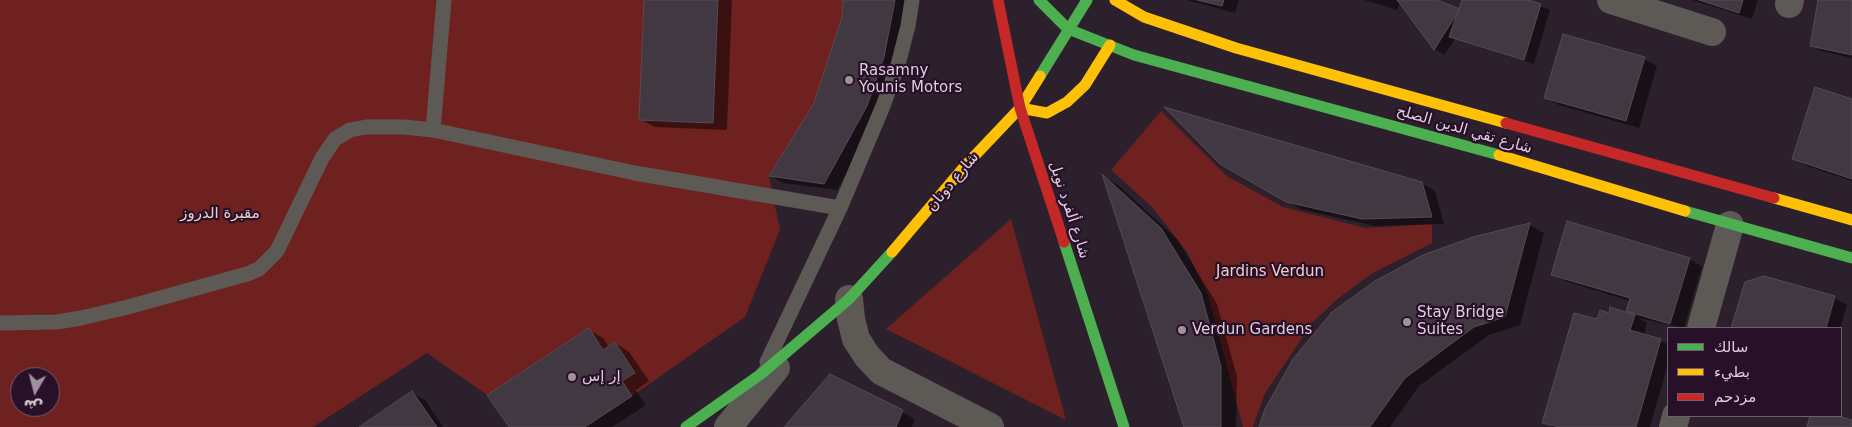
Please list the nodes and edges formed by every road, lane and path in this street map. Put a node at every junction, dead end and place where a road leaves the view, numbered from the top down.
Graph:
1 (444, 0) edge
2 (912, 0) edge
3 (998, 0) edge
4 (1039, 0) edge
5 (1087, 0) edge
6 (1115, 0) edge
7 (1127, 0) edge
8 (1611, 0) edge
9 (1134, 12) junction
10 (1068, 29) junction
11 (1712, 32) dead end
12 (1110, 44) junction
13 (1020, 108) junction
14 (433, 130) junction
15 (840, 208) junction
16 (1852, 220) edge
17 (1730, 225) junction
18 (1852, 258) edge
19 (850, 299) junction
20 (0, 323) edge
21 (1701, 327) edge
22 (796, 344) junction
23 (761, 374) junction
24 (686, 427) edge
25 (728, 427) edge
26 (990, 427) edge
27 (1124, 427) edge

1 - 14 lane
2 - 15 lane
3 - 13 main road, شارع ألفرد نوبل
4 - 10 main road
5 - 10 main road, شارع دونان
6 - 9 main road, شارع تقي الدين الصلح
7 - 9 main road
8 - 11 street
9 - 16 main road, شارع تقي الدين الصلح
10 - 12 main road, شارع تقي الدين الصلح
10 - 13 main road, شارع دونان
12 - 13 main road
12 - 17 main road, شارع تقي الدين الصلح
13 - 19 main road, شارع دونان
13 - 27 main road, شارع ألفرد نوبل
14 - 15 lane
14 - 20 lane
15 - 23 lane
17 - 18 main road, شارع تقي الدين الصلح
17 - 21 street
19 - 22 main road, شارع دونان
19 - 26 street
22 - 23 main road, شارع دونان
22 - 25 street, شارع دونان
23 - 24 main road, شارع دونان

